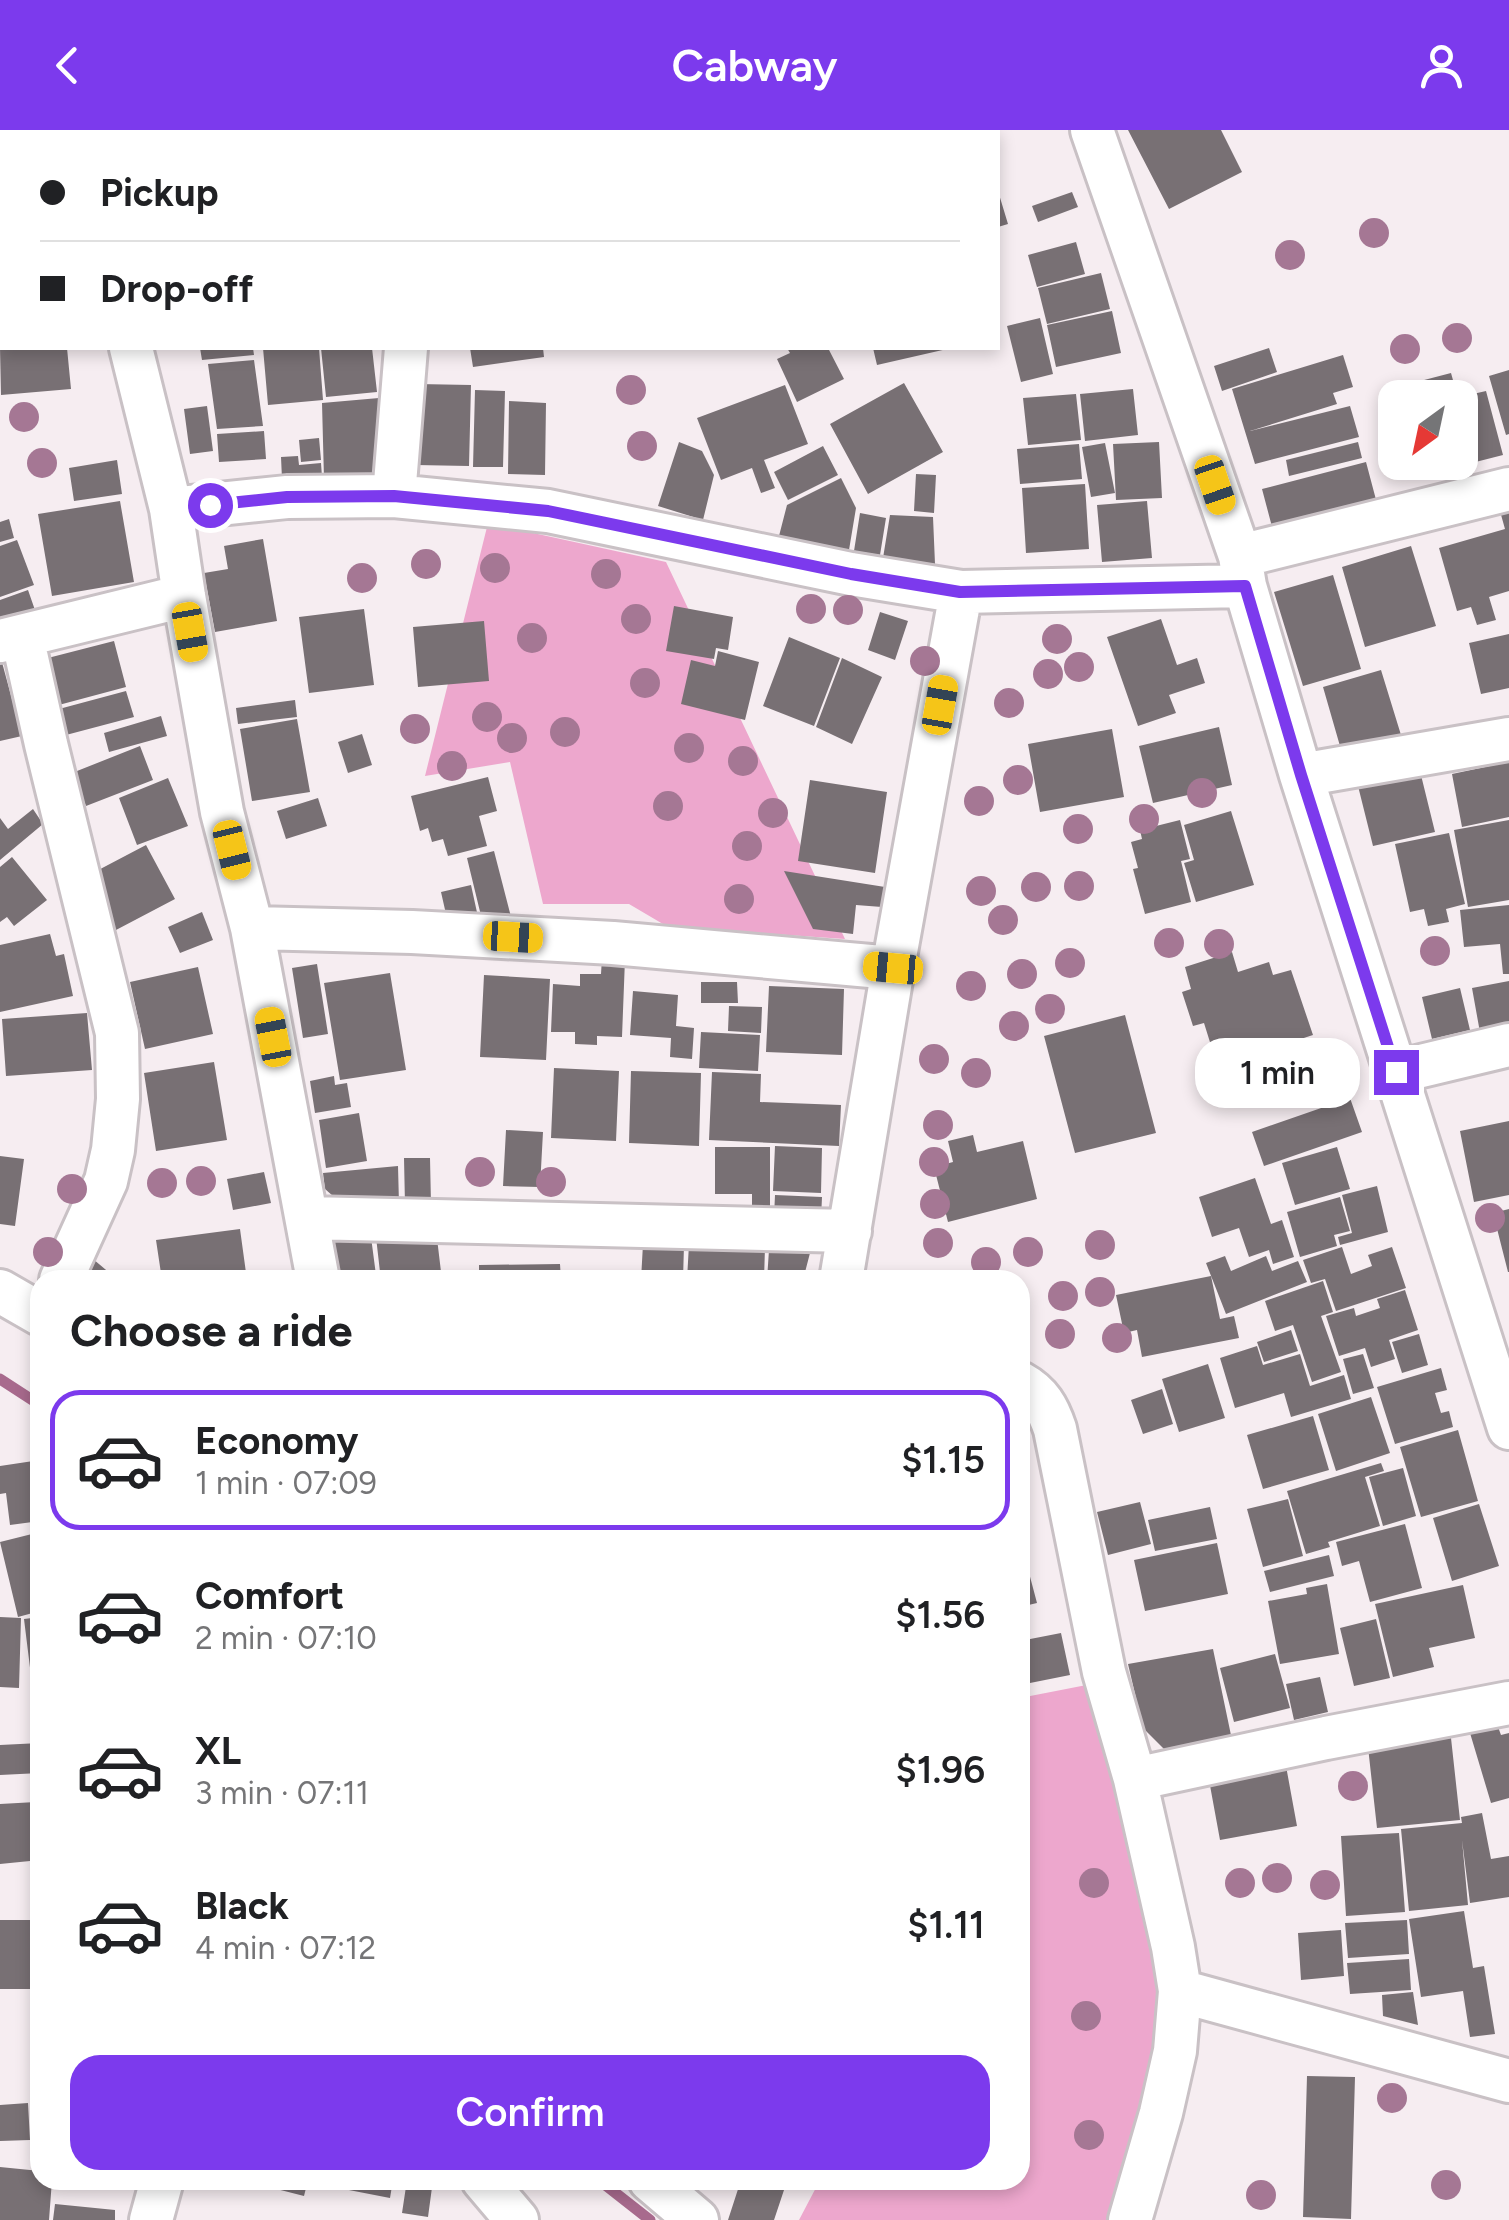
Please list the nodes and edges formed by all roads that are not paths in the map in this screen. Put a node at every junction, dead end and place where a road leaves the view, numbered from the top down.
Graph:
1 (1092, 130) edge
2 (131, 350) edge
3 (406, 350) edge
4 (1509, 489) edge
5 (394, 496) junction
6 (171, 508) junction
7 (1242, 571) junction
8 (960, 592) junction
9 (184, 596) junction
10 (11, 639) edge
11 (1509, 739) edge
12 (1301, 775) junction
13 (252, 928) junction
14 (893, 968) junction
15 (1509, 1045) edge
16 (1396, 1072) junction
17 (308, 1218) junction
18 (850, 1231) junction
19 (66, 1270) edge
20 (316, 1270) edge
21 (843, 1270) edge
22 (0, 1291) edge
23 (30, 1308) edge
24 (1030, 1390) edge
25 (1509, 1428) edge
26 (1509, 1702) edge
27 (1135, 1779) junction
28 (1180, 1991) junction
29 (1509, 2081) edge
30 (159, 2190) edge
31 (185, 2190) edge
32 (492, 2190) edge
33 (662, 2190) edge
34 (150, 2220) edge
35 (177, 2220) edge
36 (517, 2220) edge
37 (697, 2220) edge
38 (1130, 2220) edge

1 - 7 street
2 - 6 street
3 - 5 street
4 - 7 street
5 - 6 street
5 - 8 street
6 - 9 street
7 - 8 street
7 - 12 street
8 - 14 street
9 - 10 street
9 - 13 street
10 - 19 street
11 - 12 street
12 - 16 street
13 - 14 street
13 - 17 street
14 - 18 street
15 - 16 street
16 - 25 street
17 - 18 street
17 - 20 street
18 - 21 street
22 - 23 street
24 - 27 street
26 - 27 street
27 - 28 street
28 - 29 street
28 - 38 street
30 - 34 street
31 - 35 street
32 - 36 street
33 - 37 street

